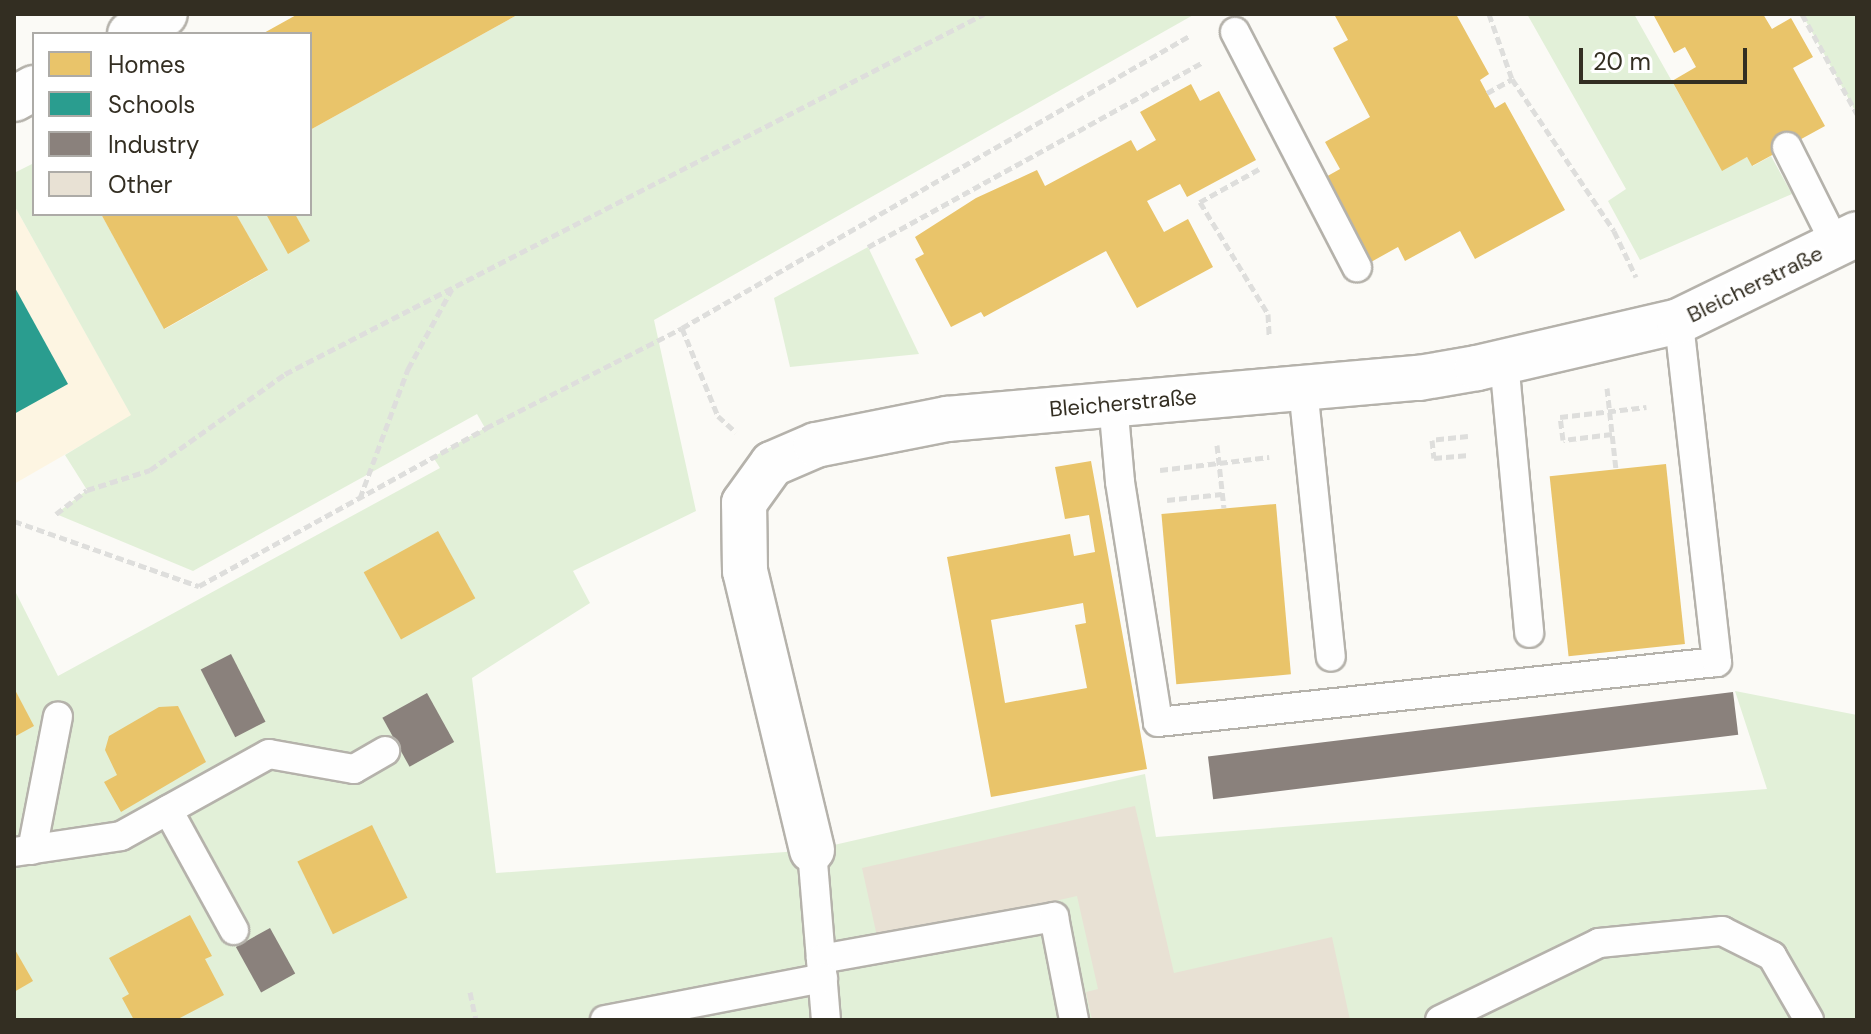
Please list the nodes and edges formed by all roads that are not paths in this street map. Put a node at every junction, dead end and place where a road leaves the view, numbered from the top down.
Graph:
1 (165, 14) edge
2 (134, 32) edge
3 (1238, 37) road end
4 (32, 89) edge
5 (14, 99) edge
6 (1787, 147) dead end
7 (1846, 240) edge
8 (1357, 267) dead end
9 (1679, 321) junction
10 (1504, 361) junction
11 (1303, 388) junction
12 (1113, 403) junction
13 (1529, 633) dead end
14 (1331, 657) dead end
15 (58, 716) dead end
16 (385, 751) dead end
17 (168, 810) junction
18 (812, 850) joint
19 (23, 851) edge
20 (234, 930) dead end
21 (822, 968) junction
22 (669, 1014) edge
23 (605, 1020) edge
24 (826, 1020) edge
25 (1074, 1020) edge
26 (1440, 1020) edge
27 (1809, 1020) edge

1 - 2 street
3 - 8 lane
4 - 5 street
6 - 7 lane
7 - 9 street, Bleicherstraße
9 - 10 street, Bleicherstraße
9 - 12 lane
10 - 11 street, Bleicherstraße
10 - 13 lane
11 - 12 street, Bleicherstraße
11 - 14 lane
12 - 18 street, Bleicherstraße
15 - 19 lane
16 - 17 lane
17 - 19 lane
17 - 20 lane
18 - 21 lane
21 - 22 lane
21 - 24 lane
21 - 25 lane
22 - 23 lane
26 - 27 lane

